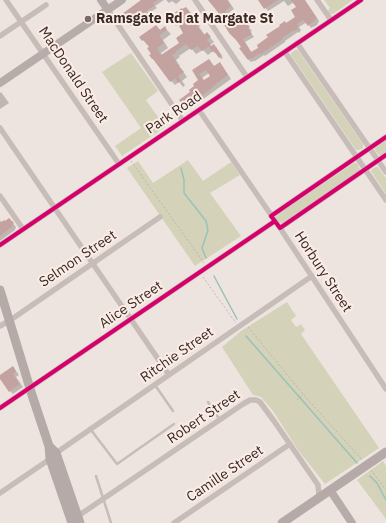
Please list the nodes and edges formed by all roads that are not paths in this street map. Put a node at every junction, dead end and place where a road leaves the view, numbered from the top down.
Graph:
1 (6, 0) edge
2 (100, 0) edge
3 (122, 0) edge
4 (195, 0) edge
5 (316, 0) edge
6 (361, 0) edge
7 (46, 5) dead end
8 (108, 10) junction
9 (331, 20) junction
10 (21, 22) junction
11 (0, 36) edge
12 (297, 43) junction
13 (285, 52) junction
14 (43, 54) junction
15 (247, 77) junction
16 (0, 83) edge
17 (199, 110) junction
18 (183, 121) junction
19 (0, 128) edge
20 (386, 137) edge
21 (370, 148) junction
22 (386, 154) edge
23 (357, 157) junction
24 (378, 160) junction
25 (119, 164) junction
26 (365, 169) junction
27 (386, 172) edge
28 (0, 196) edge
29 (386, 200) edge
30 (55, 208) junction
31 (271, 216) junction
32 (160, 218) dead end
33 (275, 221) junction
34 (280, 228) junction
35 (23, 230) junction
36 (0, 245) edge
37 (93, 263) junction
38 (312, 276) junction
39 (0, 290) edge
40 (131, 319) junction
41 (9, 321) junction
42 (0, 326) edge
43 (169, 375) junction
44 (154, 385) junction
45 (30, 388) junction
46 (386, 389) edge
47 (208, 402) dead end
48 (0, 408) edge
49 (173, 411) dead end
50 (220, 420) junction
51 (174, 424) dead end
52 (90, 429) junction
53 (290, 444) junction
54 (386, 452) edge
55 (53, 456) junction
56 (96, 476) dead end
57 (318, 485) junction
58 (330, 490) junction
59 (0, 493) edge
60 (318, 499) junction
61 (103, 500) junction
62 (77, 521) edge
63 (111, 523) edge
64 (174, 523) edge
65 (282, 523) edge
66 (352, 523) edge

1 - 10 street, MacDonald Street
2 - 8 main road
3 - 8 main road
4 - 15 street
5 - 9 street
6 - 9 street, Park Road
7 - 10 street
8 - 14 main road
8 - 18 street
9 - 12 street, Park Road
10 - 11 street
10 - 14 street, MacDonald Street
12 - 13 street, Park Road
12 - 21 street
13 - 15 street, Park Road
13 - 23 street
14 - 16 main road
14 - 25 street, MacDonald Street
15 - 17 street, Park Road
17 - 18 street, Park Road
17 - 31 street, Horbury Street
18 - 25 street, Park Road
19 - 30 street
20 - 21 street
21 - 23 street
21 - 24 street
22 - 24 street
23 - 26 street
23 - 31 street
24 - 26 street
24 - 27 street
25 - 30 street, Park Road
26 - 29 street
26 - 34 street
28 - 35 street
30 - 35 street, Park Road
30 - 37 street
31 - 33 street, Horbury Street
32 - 37 street, Selmon Street
33 - 34 street, Horbury Street
33 - 40 street, Alice Street
34 - 38 street, Horbury Street
35 - 36 street, Park Road
37 - 40 street
37 - 41 street, Selmon Street
38 - 43 street, Ritchie Street
38 - 46 street, Horbury Street
39 - 41 main road
40 - 43 street
40 - 45 street, Alice Street
41 - 42 street, Selmon Street
41 - 45 main road
43 - 44 street, Ritchie Street
44 - 49 lane
44 - 52 street, Ritchie Street
45 - 48 street, Alice Street
45 - 55 main road
47 - 50 lane
50 - 53 street, Robert Street
50 - 61 street, Robert Street
51 - 52 lane
52 - 55 street, Ritchie Street
53 - 57 street, Robert Street
53 - 64 street, Camille Street
54 - 58 main road
55 - 59 street, Ritchie Street
55 - 62 main road
56 - 61 lane
57 - 58 street
57 - 60 street
58 - 60 main road
58 - 66 main road
60 - 65 main road
61 - 62 street, Robert Street
61 - 63 lane

